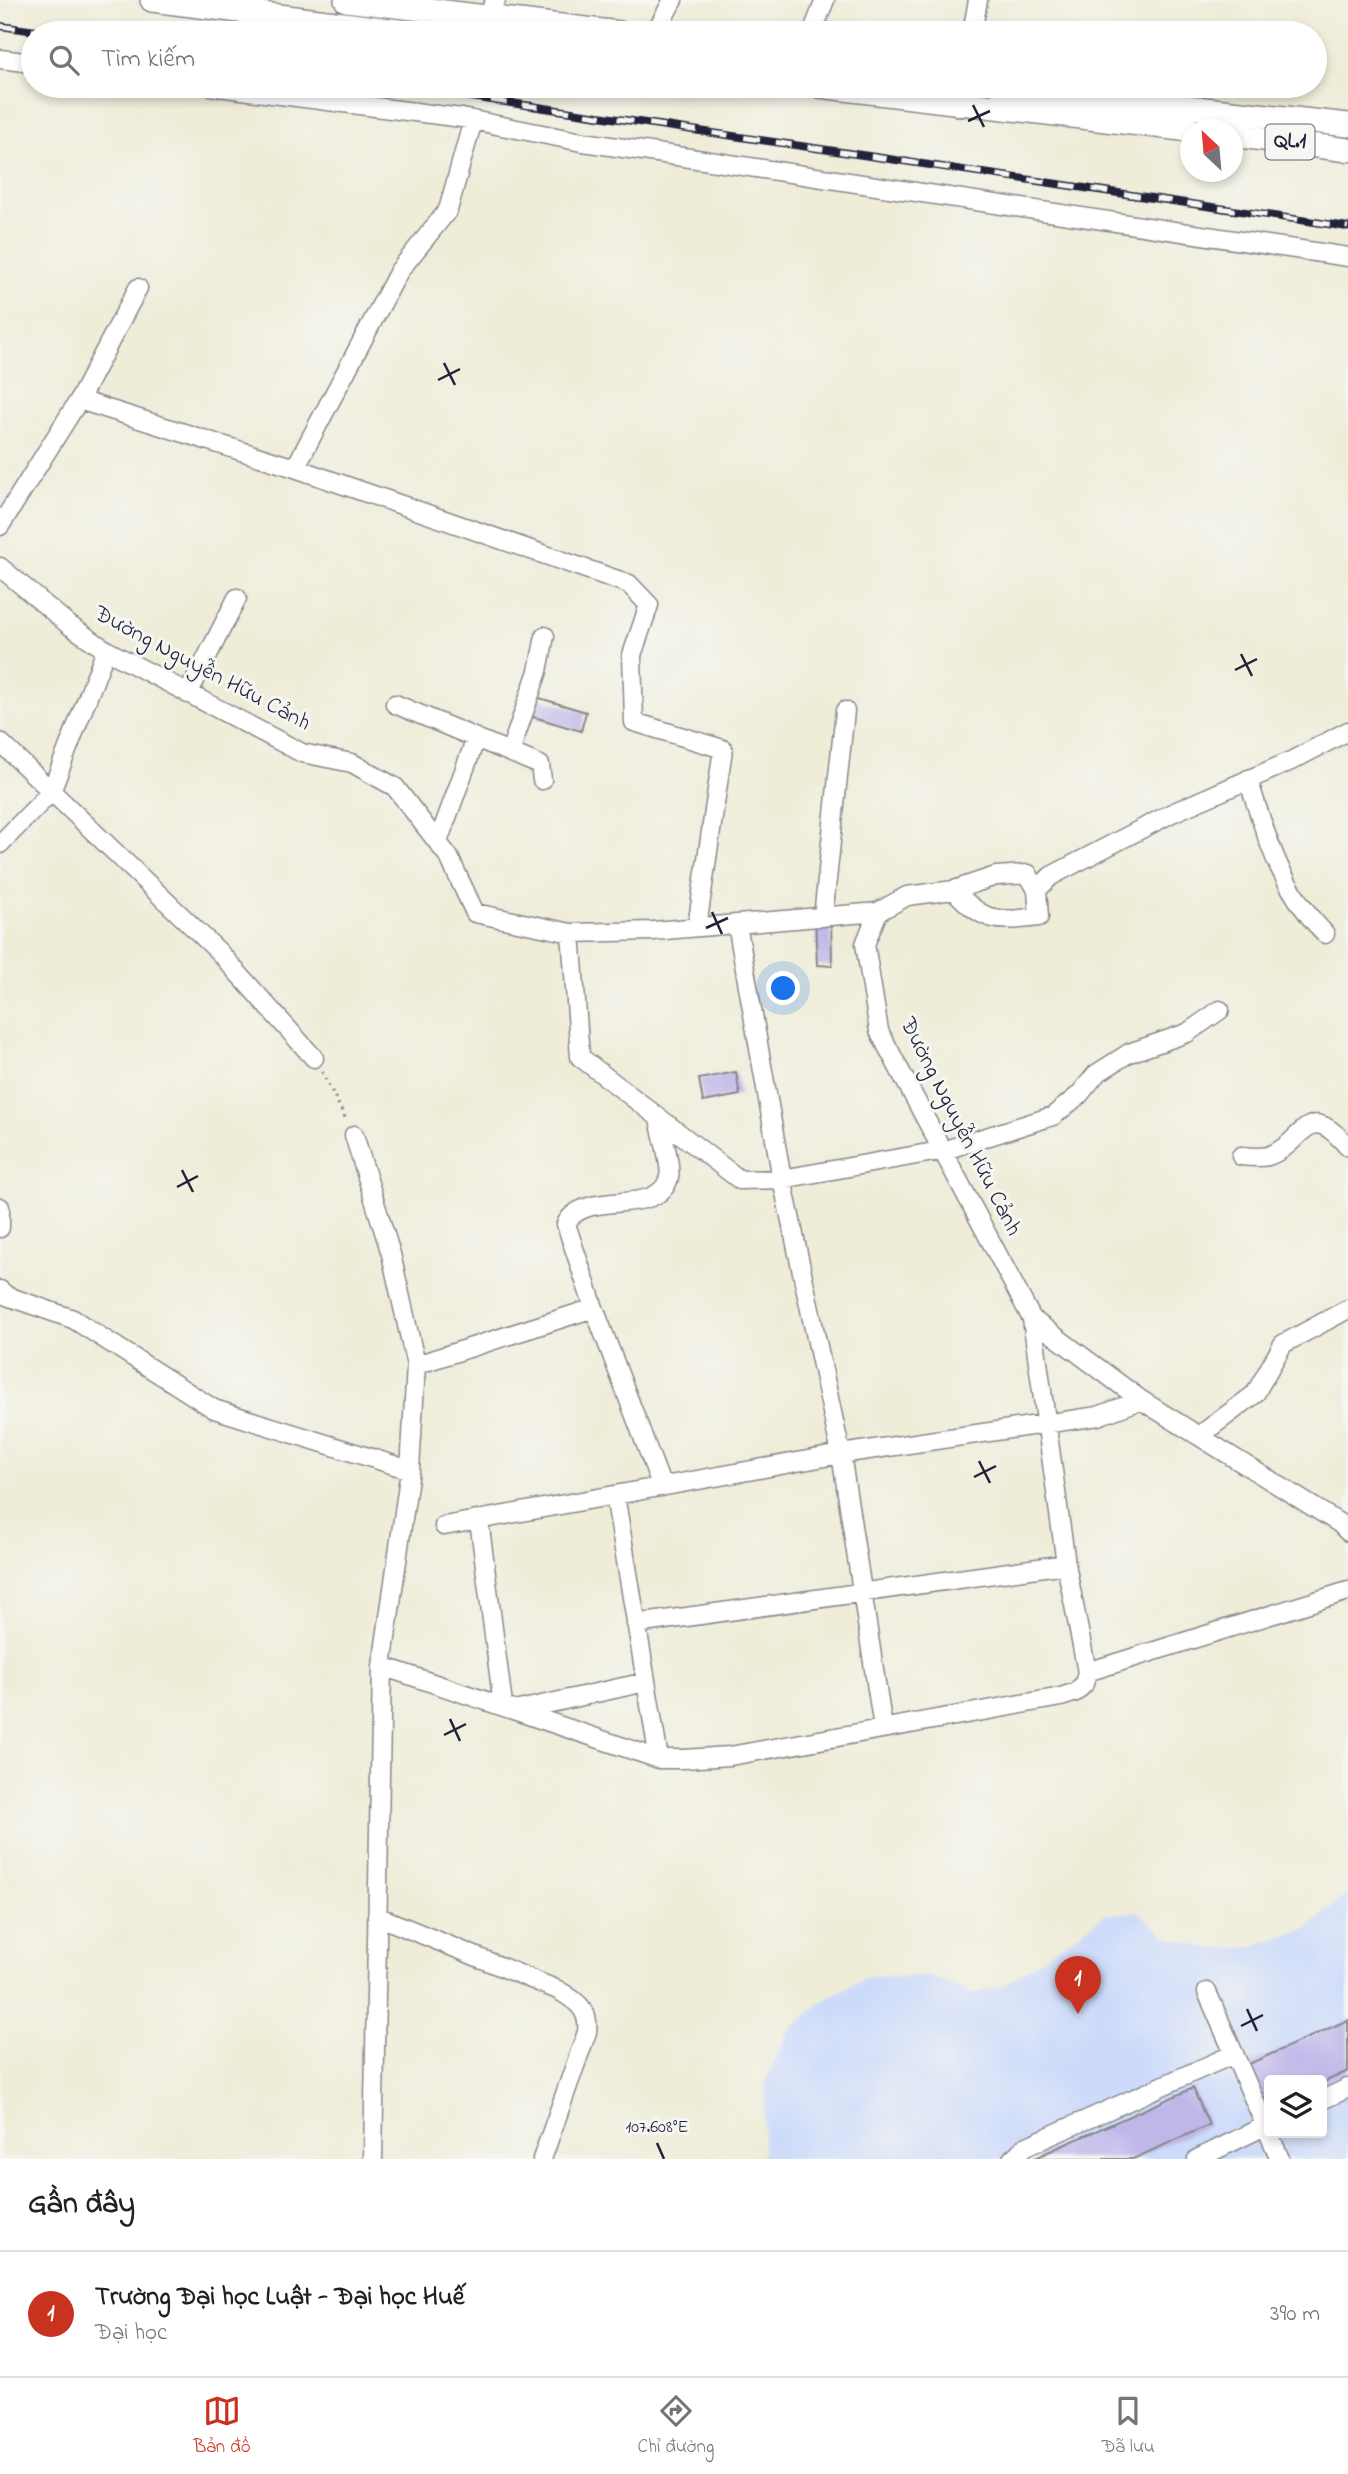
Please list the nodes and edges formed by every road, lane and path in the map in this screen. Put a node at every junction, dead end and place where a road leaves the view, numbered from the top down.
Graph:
1 (152, 0) edge
2 (346, 0) edge
3 (673, 0) edge
4 (825, 0) edge
5 (978, 0) edge
6 (491, 8) edge
7 (319, 21) edge
8 (558, 21) edge
9 (662, 21) edge
10 (817, 21) edge
11 (974, 21) edge
12 (0, 59) edge
13 (21, 62) edge
14 (303, 98) edge
15 (987, 98) edge
16 (1107, 98) edge
17 (473, 120) junction
18 (1348, 125) edge
19 (1180, 128) edge
20 (1243, 136) edge
21 (1348, 149) edge
22 (1348, 257) edge
23 (138, 288) dead end
24 (79, 400) junction
25 (295, 468) junction
26 (0, 526) edge
27 (0, 567) edge
28 (237, 597) dead end
29 (545, 636) dead end
30 (106, 650) junction
31 (188, 694) junction
32 (396, 705) dead end
33 (845, 711) dead end
34 (1348, 731) edge
35 (476, 738) junction
36 (0, 742) edge
37 (510, 752) junction
38 (1248, 779) junction
39 (542, 780) dead end
40 (51, 792) junction
41 (438, 842) junction
42 (0, 844) edge
43 (954, 890) junction
44 (1037, 890) junction
45 (878, 912) junction
46 (823, 917) junction
47 (737, 924) junction
48 (697, 928) junction
49 (571, 933) junction
50 (1325, 934) dead end
51 (1220, 1010) dead end
52 (314, 1058) joint
53 (659, 1118) junction
54 (354, 1135) joint
55 (1348, 1147) edge
56 (945, 1150) junction
57 (1241, 1156) dead end
58 (782, 1179) junction
59 (0, 1207) edge
60 (0, 1228) edge
61 (0, 1290) edge
62 (594, 1308) junction
63 (1348, 1308) edge
64 (1032, 1319) junction
65 (416, 1365) junction
66 (1141, 1400) junction
67 (1046, 1424) junction
68 (1199, 1436) junction
69 (841, 1454) junction
70 (410, 1470) junction
71 (662, 1487) junction
72 (615, 1495) junction
73 (479, 1520) junction
74 (1345, 1524) edge
75 (444, 1527) dead end
76 (1066, 1564) junction
77 (1348, 1591) edge
78 (863, 1593) junction
79 (636, 1624) junction
80 (382, 1666) junction
81 (1087, 1672) junction
82 (646, 1682) junction
83 (510, 1708) junction
84 (883, 1728) junction
85 (659, 1759) junction
86 (377, 1916) junction
87 (1207, 1992) dead end
88 (1234, 2054) junction
89 (1348, 2088) edge
90 (1327, 2098) edge
91 (1264, 2119) edge
92 (1264, 2126) edge
93 (1272, 2138) edge
94 (373, 2159) edge
95 (542, 2159) edge
96 (1012, 2159) edge
97 (1197, 2159) edge
98 (1280, 2159) edge

1 - 7 main road
2 - 6 main road
3 - 9 street
4 - 10 street
5 - 11 street
6 - 8 main road
12 - 13 street
14 - 17 street
15 - 19 main road
16 - 18 main road, QL.1
17 - 22 street
17 - 25 street
20 - 21 main road, QL.1
23 - 24 street
24 - 25 street
24 - 26 street
25 - 48 street
27 - 30 street, Đường Nguyễn Hữu Cảnh
28 - 31 street
29 - 37 street
30 - 31 street, Đường Nguyễn Hữu Cảnh
30 - 40 street
31 - 41 street, Đường Nguyễn Hữu Cảnh
32 - 35 street
33 - 46 street
34 - 38 street
35 - 37 street
35 - 41 street
36 - 40 street
37 - 39 street
38 - 44 street
38 - 50 street
40 - 42 street
40 - 52 street
41 - 49 street, Đường Nguyễn Hữu Cảnh
43 - 44 street
43 - 44 street
43 - 45 street
45 - 46 street, Đường Nguyễn Hữu Cảnh
45 - 56 street, Đường Nguyễn Hữu Cảnh
46 - 47 street, Đường Nguyễn Hữu Cảnh
47 - 48 street, Đường Nguyễn Hữu Cảnh
47 - 58 street
48 - 49 street, Đường Nguyễn Hữu Cảnh
49 - 53 street
51 - 56 street
52 - 54 path
53 - 58 street
53 - 62 street
54 - 65 street
55 - 57 street
56 - 58 street
56 - 64 street, Đường Nguyễn Hữu Cảnh
58 - 69 street
59 - 60 street
61 - 70 street
62 - 65 street
62 - 71 street
63 - 68 street
64 - 66 street, Đường Nguyễn Hữu Cảnh
64 - 67 street
65 - 70 street
66 - 67 street
66 - 68 street, Đường Nguyễn Hữu Cảnh
67 - 69 street
67 - 76 street
68 - 74 street, Đường Nguyễn Hữu Cảnh
69 - 71 street
69 - 78 street
70 - 80 street
71 - 72 street
72 - 73 street
72 - 79 street
73 - 75 street
73 - 83 street
76 - 78 street
76 - 81 street
77 - 81 street
78 - 79 street
78 - 84 street
79 - 82 street
80 - 83 street
80 - 86 street
81 - 84 street
82 - 83 street
82 - 85 street
83 - 85 street
84 - 85 street
86 - 94 street
86 - 95 street
87 - 88 street
88 - 91 street
88 - 96 street
89 - 90 street
92 - 97 street
93 - 98 street

